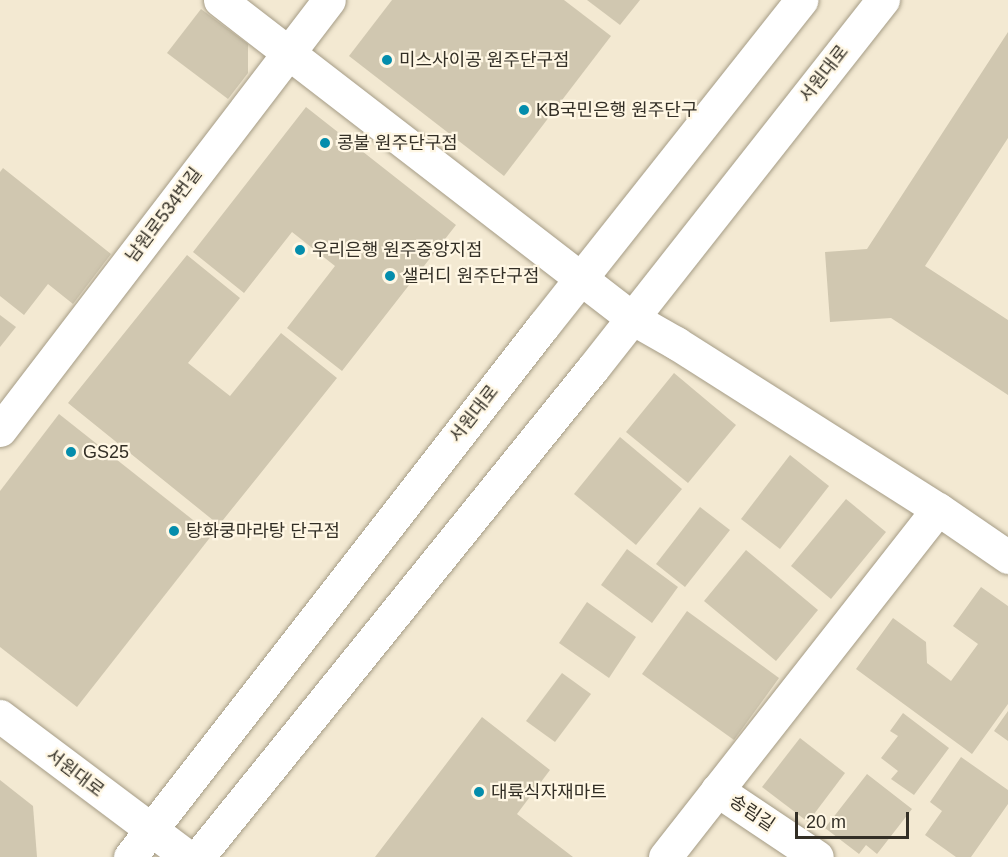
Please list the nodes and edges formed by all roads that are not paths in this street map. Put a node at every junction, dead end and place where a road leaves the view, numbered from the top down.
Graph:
1 (220, 0) edge
2 (329, 0) edge
3 (801, 0) edge
4 (883, 0) edge
5 (289, 52) junction
6 (580, 280) junction
7 (632, 318) junction
8 (0, 430) edge
9 (939, 509) junction
10 (1008, 557) edge
11 (0, 716) edge
12 (717, 790) junction
13 (151, 830) junction
14 (130, 857) edge
15 (188, 857) edge
16 (198, 857) edge
17 (665, 857) edge
18 (817, 857) edge

1 - 5 street
2 - 5 street, 남원로534번길
3 - 6 street, 서원대로
4 - 7 street, 서원대로
5 - 6 street
5 - 8 street, 남원로534번길
6 - 7 street
6 - 13 street, 서원대로
7 - 9 street
7 - 16 street, 서원대로
9 - 10 street
9 - 12 street
11 - 13 street, 서원대로
12 - 17 street
12 - 18 street, 송림길
13 - 14 street, 서원대로
13 - 15 street

